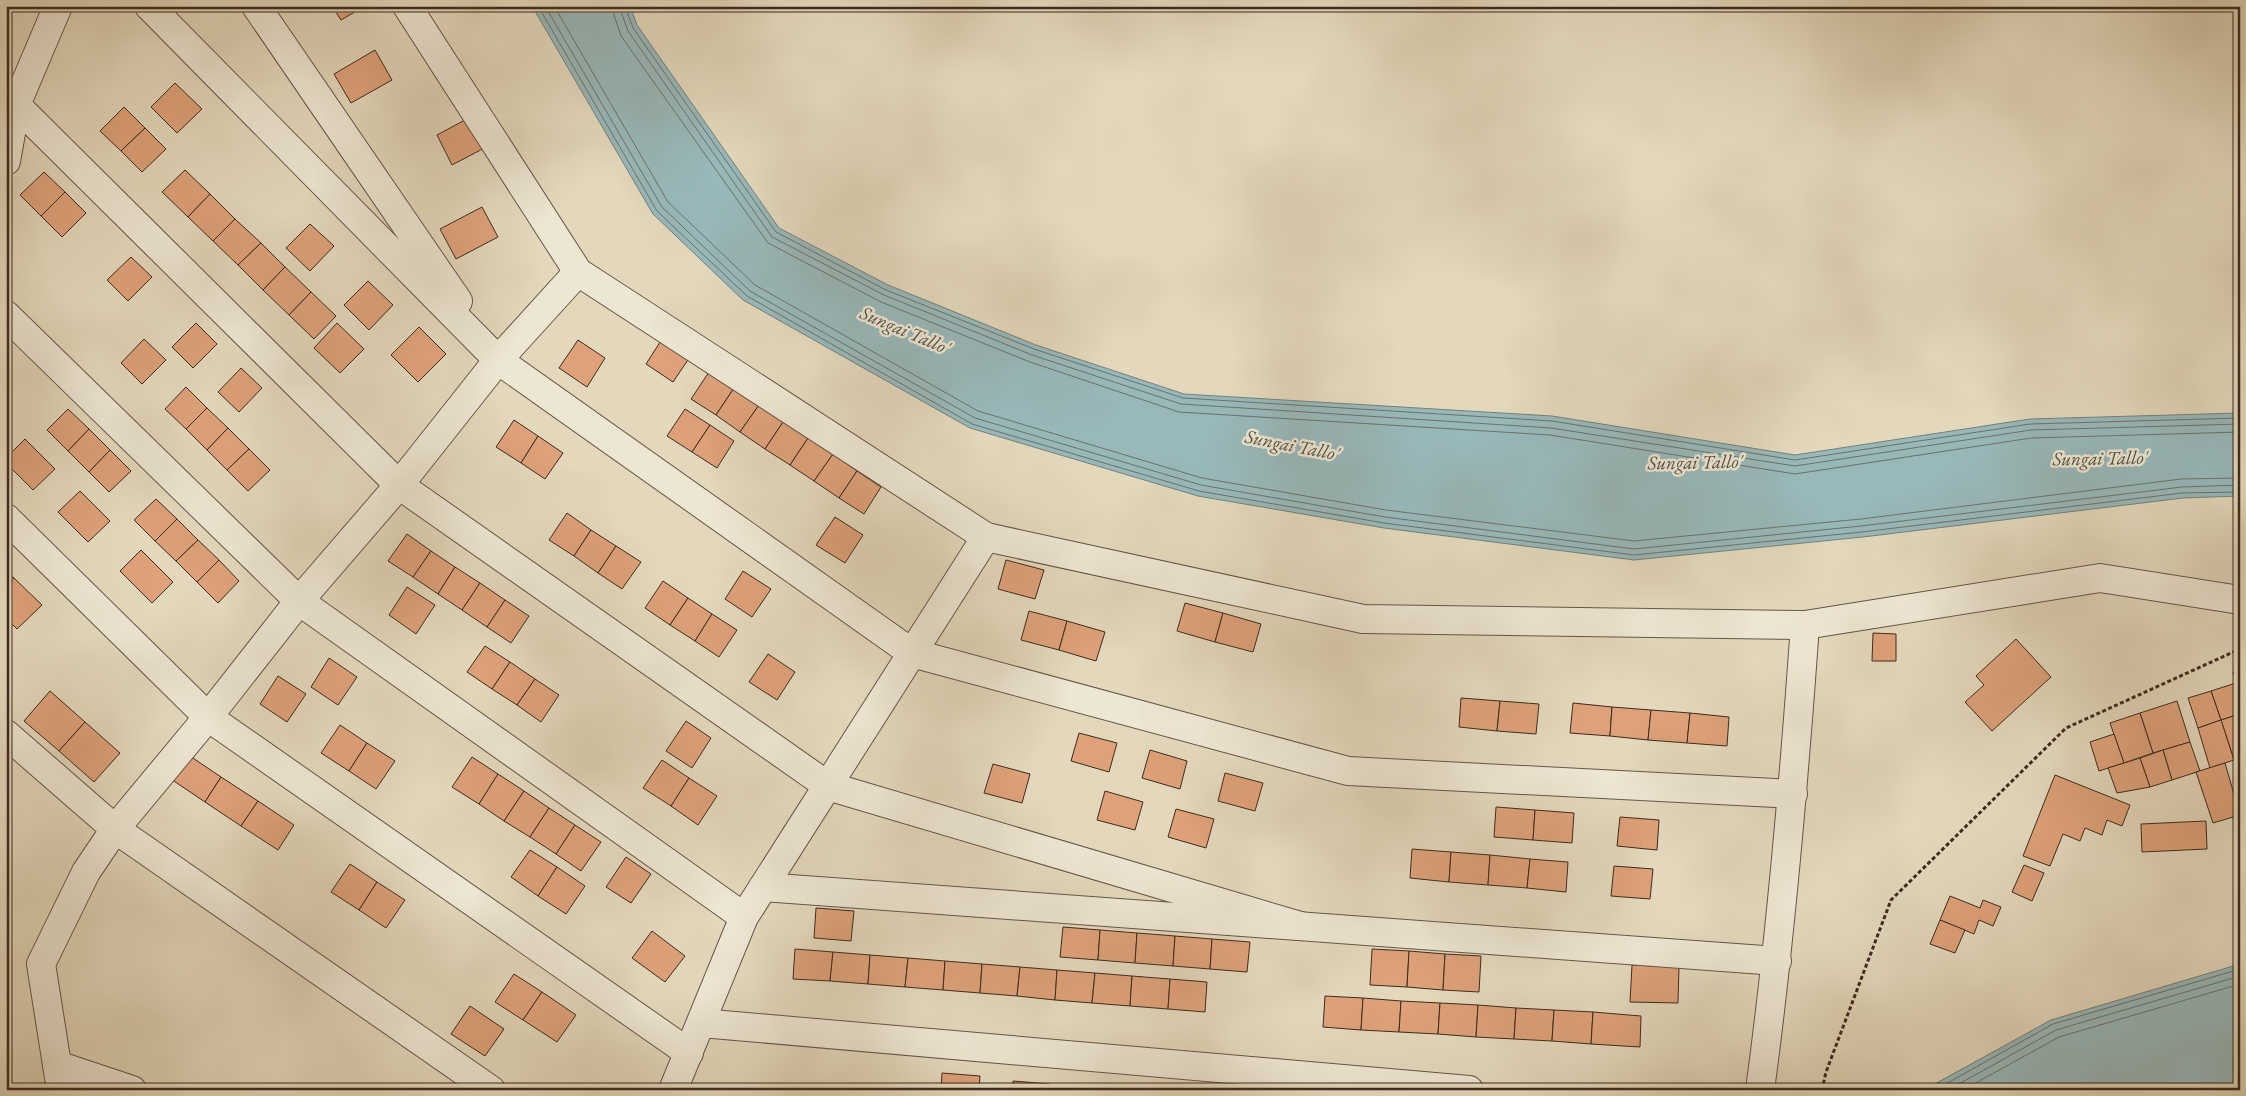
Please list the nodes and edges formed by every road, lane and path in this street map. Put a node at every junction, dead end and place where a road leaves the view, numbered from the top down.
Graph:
1 (58, 6) edge
2 (149, 6) edge
3 (256, 6) edge
4 (407, 6) edge
5 (16, 105) junction
6 (6, 161) edge
7 (578, 272) junction
8 (6, 315) edge
9 (498, 360) junction
10 (400, 485) junction
11 (6, 518) edge
12 (986, 537) junction
13 (2240, 600) edge
14 (299, 601) junction
15 (1805, 625) junction
16 (2240, 649) edge
17 (912, 653) junction
18 (208, 717) junction
19 (6, 734) edge
20 (828, 786) junction
21 (1793, 794) junction
22 (115, 829) junction
23 (763, 887) junction
24 (744, 917) junction
25 (1300, 926) junction
26 (1777, 961) junction
27 (701, 1023) junction
28 (689, 1053) junction
29 (59, 1077) edge
30 (132, 1090) edge
31 (491, 1090) edge
32 (673, 1090) edge
33 (1469, 1090) edge
34 (1760, 1090) edge
35 (1822, 1090) edge

1 - 5 street
2 - 9 street
3 - 9 street
4 - 7 street
5 - 6 street
5 - 10 street
7 - 9 street
7 - 12 street
8 - 14 street
9 - 10 street
9 - 17 street
10 - 14 street
10 - 20 street
11 - 18 street
12 - 15 street
12 - 17 street
13 - 15 street
14 - 18 street
14 - 24 street
15 - 21 street
16 - 35 path
17 - 20 street
17 - 21 street
18 - 22 street
18 - 28 street
19 - 22 street
20 - 23 street
20 - 25 street
21 - 26 street
22 - 29 street
22 - 31 street
23 - 24 street
23 - 25 street
24 - 27 street
25 - 26 street
26 - 34 street
27 - 28 street
27 - 33 street
28 - 32 street
29 - 30 street

